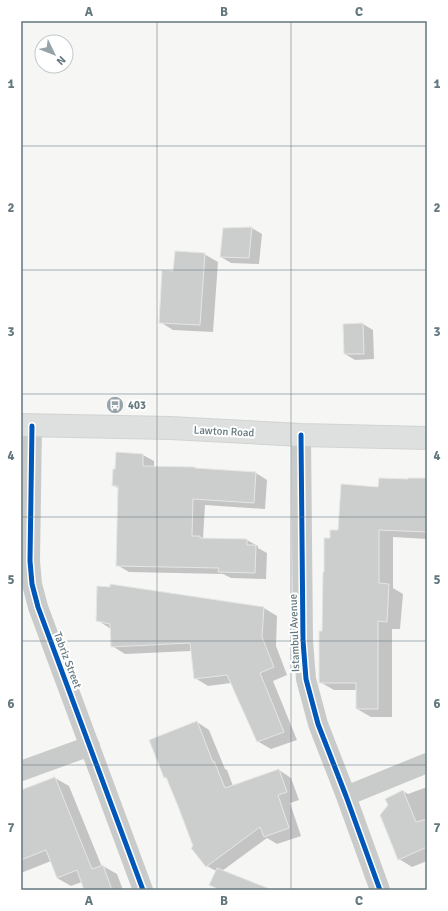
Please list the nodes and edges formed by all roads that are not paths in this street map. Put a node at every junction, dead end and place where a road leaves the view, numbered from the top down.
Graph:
1 (27, 425) edge
2 (301, 435) junction
3 (427, 438) edge
4 (90, 746) junction
5 (427, 764) edge
6 (21, 771) edge
7 (346, 796) junction
8 (143, 890) edge
9 (380, 890) edge

1 - 2 street, Lawton Road
1 - 4 street, Tabriz Street
2 - 3 street, Lawton Road
2 - 7 street, Istambul Avenue
4 - 6 street
4 - 8 street, Tabriz Street
5 - 7 street
7 - 9 street, Istambul Avenue

